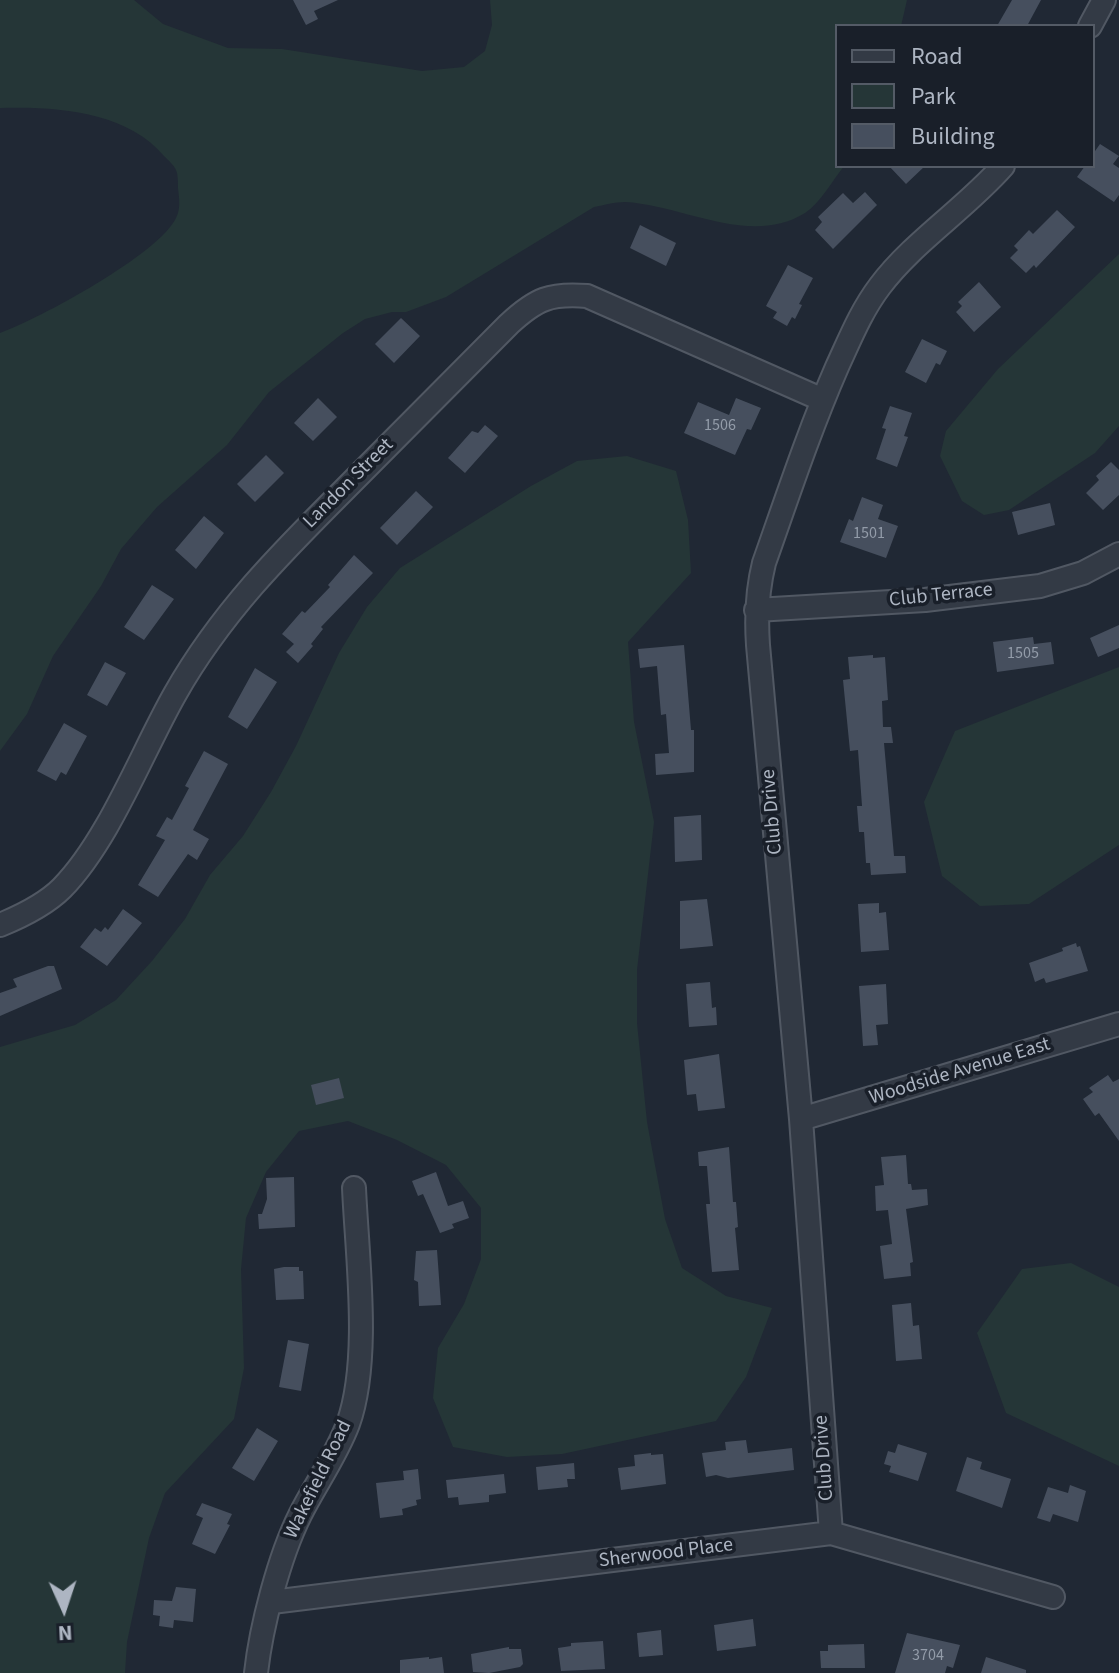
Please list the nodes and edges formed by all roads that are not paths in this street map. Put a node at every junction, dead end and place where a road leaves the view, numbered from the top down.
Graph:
1 (1104, 0) edge
2 (1091, 24) edge
3 (1001, 168) edge
4 (823, 400) junction
5 (1119, 554) edge
6 (756, 610) junction
7 (0, 925) edge
8 (1119, 1024) edge
9 (801, 1119) junction
10 (354, 1188) dead end
11 (831, 1533) junction
12 (1053, 1597) dead end
13 (272, 1602) junction
14 (256, 1673) edge

1 - 2 street
3 - 4 street, Club Drive
4 - 6 street, Club Drive
4 - 7 street, Landon Street
5 - 6 street, Club Terrace
6 - 9 street, Club Drive
8 - 9 street, Woodside Avenue East
9 - 11 street, Club Drive
10 - 13 street, Wakefield Road
11 - 12 street, Sherwood Place
11 - 13 street, Sherwood Place
13 - 14 street, Wakefield Road

